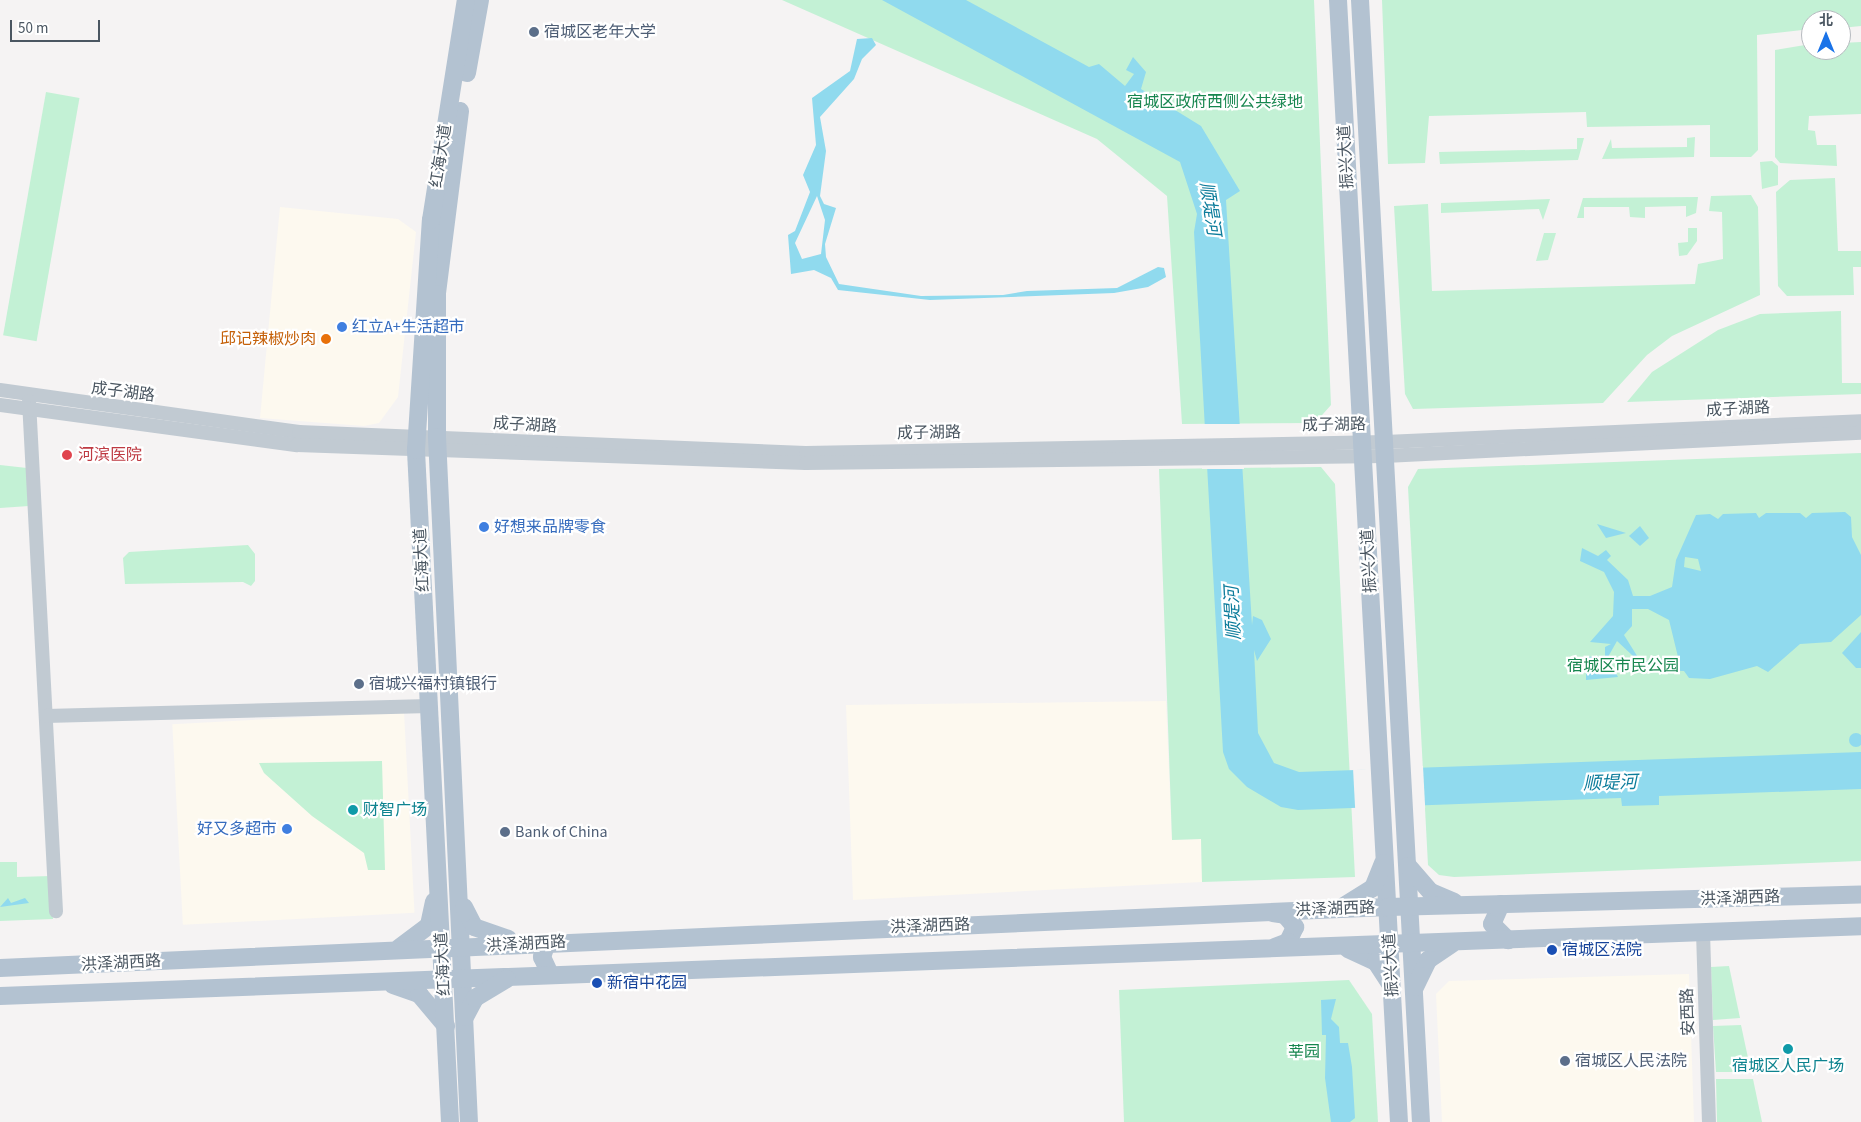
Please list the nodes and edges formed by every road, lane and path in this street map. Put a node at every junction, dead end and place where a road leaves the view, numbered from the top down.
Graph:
1 (466, 0) edge
2 (480, 0) edge
3 (1338, 0) edge
4 (1360, 0) edge
5 (0, 390) edge
6 (28, 395) junction
7 (0, 405) edge
8 (29, 410) junction
9 (1861, 421) edge
10 (1861, 433) edge
11 (417, 443) junction
12 (437, 444) junction
13 (1385, 449) junction
14 (1363, 450) junction
15 (1189, 452) junction
16 (430, 706) junction
17 (46, 716) junction
18 (1406, 838) junction
19 (1385, 847) junction
20 (1408, 866) junction
21 (438, 867) junction
22 (1861, 894) edge
23 (461, 898) junction
24 (1501, 904) junction
25 (1464, 905) junction
26 (1410, 906) junction
27 (1388, 907) junction
28 (1338, 909) junction
29 (56, 911) dead end
30 (1269, 912) junction
31 (1861, 926) edge
32 (1703, 932) junction
33 (1508, 940) junction
34 (1457, 942) junction
35 (541, 943) junction
36 (1390, 944) junction
37 (1411, 944) junction
38 (1340, 946) junction
39 (463, 947) junction
40 (443, 948) junction
41 (1272, 948) junction
42 (394, 950) junction
43 (350, 952) junction
44 (0, 968) edge
45 (550, 974) junction
46 (519, 975) junction
47 (464, 977) junction
48 (444, 978) junction
49 (350, 981) junction
50 (370, 981) junction
51 (1393, 990) junction
52 (1414, 990) junction
53 (0, 996) edge
54 (465, 1017) junction
55 (446, 1026) junction
56 (1395, 1026) junction
57 (1416, 1026) junction
58 (450, 1122) edge
59 (469, 1122) edge
60 (1399, 1122) edge
61 (1421, 1122) edge
62 (1709, 1122) edge

1 - 11 main road, 红海大道
2 - 12 main road, 红海大道
3 - 14 main road, 振兴大道
4 - 13 main road, 振兴大道
5 - 6 street, 成子湖路
6 - 8 street
6 - 11 street, 成子湖路
7 - 8 street, 成子湖路
8 - 11 street, 成子湖路
8 - 17 street
9 - 13 street, 成子湖路
10 - 13 street, 成子湖路
11 - 12 street, 成子湖路
11 - 16 main road, 红海大道
12 - 15 street, 成子湖路
12 - 23 main road, 红海大道
13 - 14 street, 成子湖路
13 - 18 main road, 振兴大道
14 - 15 street, 成子湖路
14 - 15 street, 成子湖路
14 - 19 main road, 振兴大道
16 - 17 street
16 - 21 main road, 红海大道
17 - 29 street
18 - 19 main road
18 - 20 main road, 振兴大道
19 - 27 main road, 振兴大道
19 - 28 main road
20 - 25 main road
20 - 26 main road, 振兴大道
21 - 40 main road, 红海大道
21 - 42 main road
22 - 24 main road, 洪泽湖西路
23 - 35 main road
23 - 39 main road, 红海大道
24 - 25 main road, 洪泽湖西路
24 - 33 main road
25 - 26 main road, 洪泽湖西路
26 - 27 main road, 洪泽湖西路
26 - 37 main road, 振兴大道
27 - 28 main road, 洪泽湖西路
27 - 36 main road, 振兴大道
28 - 30 main road, 洪泽湖西路
30 - 35 main road, 洪泽湖西路
30 - 41 main road
31 - 32 main road, 洪泽湖西路
32 - 33 main road, 洪泽湖西路
32 - 62 street, 安西路
33 - 34 main road, 洪泽湖西路
34 - 37 main road, 洪泽湖西路
34 - 52 main road
35 - 39 main road, 洪泽湖西路
35 - 45 main road
36 - 37 main road, 洪泽湖西路
36 - 38 main road, 洪泽湖西路
36 - 51 main road, 振兴大道
37 - 52 main road, 振兴大道
38 - 41 main road, 洪泽湖西路
38 - 51 main road
39 - 40 main road, 洪泽湖西路
39 - 47 main road, 红海大道
40 - 42 main road, 洪泽湖西路
40 - 48 main road, 红海大道
41 - 45 main road, 洪泽湖西路
42 - 43 main road, 洪泽湖西路
43 - 44 main road, 洪泽湖西路
43 - 49 main road
45 - 46 main road, 洪泽湖西路
46 - 47 main road, 洪泽湖西路
46 - 54 main road
47 - 48 main road, 洪泽湖西路
47 - 54 main road, 红海大道
48 - 50 main road, 洪泽湖西路
48 - 55 main road, 红海大道
49 - 50 main road, 洪泽湖西路
49 - 53 main road, 洪泽湖西路
50 - 55 main road
51 - 56 main road, 振兴大道
52 - 57 main road, 振兴大道
54 - 59 main road, 红海大道
55 - 58 main road, 红海大道
56 - 57 main road
56 - 60 main road, 振兴大道
57 - 61 main road, 振兴大道

